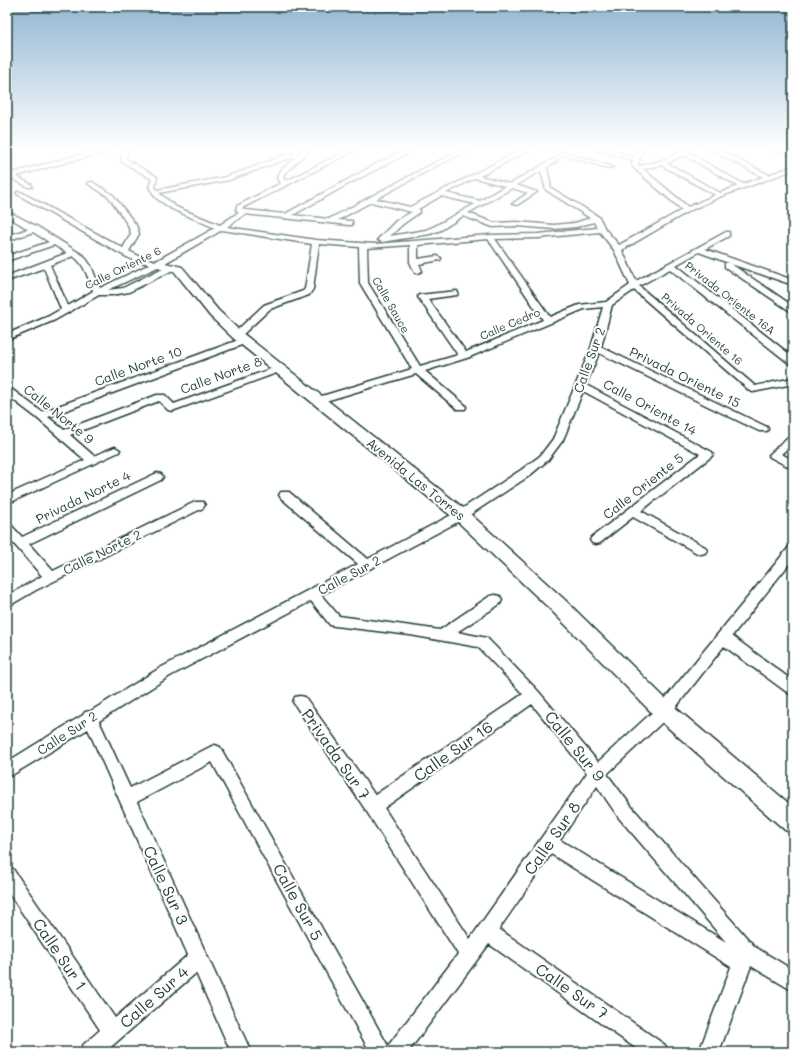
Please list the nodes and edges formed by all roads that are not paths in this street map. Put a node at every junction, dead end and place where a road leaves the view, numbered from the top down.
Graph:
1 (29, 198) edge
2 (113, 198) edge
3 (160, 198) edge
4 (260, 198) edge
5 (316, 198) edge
6 (374, 198) edge
7 (433, 198) edge
8 (461, 198) edge
9 (490, 198) edge
10 (524, 198) edge
11 (563, 198) edge
12 (673, 198) edge
13 (712, 198) edge
14 (371, 200) junction
15 (482, 203) junction
16 (515, 204) dead end
17 (242, 210) junction
18 (415, 210) junction
19 (687, 210) junction
20 (7, 213) edge
21 (463, 214) junction
22 (285, 217) junction
23 (596, 219) junction
24 (329, 221) junction
25 (349, 223) dead end
26 (221, 228) junction
27 (35, 229) junction
28 (602, 230) junction
29 (726, 234) dead end
30 (490, 237) junction
31 (7, 239) edge
32 (382, 240) junction
33 (56, 242) junction
34 (316, 242) junction
35 (414, 244) junction
36 (363, 246) junction
37 (375, 246) junction
38 (618, 249) junction
39 (700, 250) junction
40 (124, 252) junction
41 (74, 253) junction
42 (716, 256) junction
43 (7, 258) edge
44 (437, 258) dead end
45 (414, 262) junction
46 (46, 264) junction
47 (157, 264) junction
48 (172, 266) junction
49 (672, 266) junction
50 (418, 271) dead end
51 (7, 278) edge
52 (793, 283) edge
53 (634, 286) junction
54 (98, 292) junction
55 (454, 293) dead end
56 (608, 304) junction
57 (65, 309) junction
58 (793, 310) edge
59 (548, 321) junction
60 (9, 334) edge
61 (241, 338) junction
62 (596, 348) junction
63 (464, 356) junction
64 (793, 362) edge
65 (279, 369) junction
66 (418, 370) junction
67 (793, 381) edge
68 (580, 386) junction
69 (7, 390) edge
70 (319, 400) junction
71 (461, 407) dead end
72 (41, 416) junction
73 (763, 429) dead end
74 (63, 434) junction
75 (793, 438) edge
76 (115, 450) dead end
77 (708, 454) joint
78 (93, 460) junction
79 (793, 465) edge
80 (157, 477) dead end
81 (285, 495) dead end
82 (7, 500) edge
83 (199, 505) dead end
84 (633, 512) junction
85 (461, 515) junction
86 (7, 528) edge
87 (596, 540) dead end
88 (20, 543) junction
89 (701, 550) dead end
90 (793, 550) edge
91 (367, 565) junction
92 (51, 577) junction
93 (313, 594) junction
94 (495, 600) dead end
95 (7, 602) edge
96 (443, 635) junction
97 (723, 637) junction
98 (793, 689) edge
99 (533, 695) junction
100 (300, 702) dead end
101 (664, 711) junction
102 (90, 717) junction
103 (7, 771) edge
104 (597, 773) junction
105 (126, 799) junction
106 (373, 806) junction
107 (793, 822) edge
108 (549, 843) junction
109 (7, 875) edge
110 (487, 930) junction
111 (469, 954) junction
112 (199, 958) junction
113 (745, 959) junction
114 (793, 981) edge
115 (113, 1032) junction
116 (90, 1052) edge
117 (241, 1052) edge
118 (381, 1052) edge
119 (396, 1052) edge
120 (658, 1052) edge
121 (709, 1052) edge

1 - 40 street
2 - 40 street
3 - 26 street
4 - 17 street, Calle Oriente 6
5 - 22 street
6 - 14 street
7 - 18 street
8 - 15 street
9 - 15 street
10 - 16 street
11 - 23 street
12 - 19 street
13 - 19 street
14 - 18 street
14 - 24 street
15 - 21 street
17 - 22 street
17 - 26 street, Calle Oriente 6
18 - 32 street
19 - 38 street
20 - 27 street
21 - 23 street
21 - 32 street
22 - 24 street
23 - 28 street
24 - 25 street
26 - 34 street
26 - 47 street, Calle Oriente 6
27 - 31 street
27 - 33 street
28 - 30 street
28 - 38 street
29 - 39 street, Calle Cedro
30 - 35 street
30 - 59 street
32 - 37 street
33 - 41 street
33 - 43 street
34 - 36 street
34 - 61 street
35 - 37 street
35 - 45 street
36 - 37 street
36 - 66 street, Calle Sauce
38 - 53 street
39 - 42 street
39 - 49 street, Calle Cedro
40 - 47 street
41 - 46 street
41 - 54 street
42 - 52 street
42 - 58 street
44 - 45 street
45 - 50 street
46 - 51 street
46 - 57 street
47 - 48 main road
47 - 54 street, Calle Oriente 6
48 - 54 street
48 - 61 main road, Avenida Las Torres
49 - 53 street, Calle Cedro
49 - 64 street, Privada Oriente 16A
53 - 56 street, Calle Cedro
53 - 67 street, Privada Oriente 16
54 - 57 street, Calle Oriente 6
55 - 63 street
56 - 59 street, Calle Cedro
56 - 62 street, Calle Sur 2
57 - 60 street, Calle Oriente 6
59 - 63 street, Calle Cedro
61 - 65 main road, Avenida Las Torres
61 - 72 street, Calle Norte 10
62 - 68 street, Calle Sur 2
62 - 73 street, Privada Oriente 15
63 - 66 street, Calle Cedro
65 - 70 main road, Avenida Las Torres
65 - 74 street, Calle Norte 8
66 - 70 street, Calle Cedro
66 - 71 street, Calle Sauce
68 - 77 street, Calle Oriente 14
68 - 85 street, Calle Sur 2
69 - 72 street, Calle Norte 9
70 - 85 main road, Avenida Las Torres
72 - 74 street, Calle Norte 9
74 - 78 street, Calle Norte 9
75 - 79 street
76 - 78 street
77 - 84 street, Calle Oriente 5
78 - 82 street
80 - 88 street, Privada Norte 4
81 - 91 street
83 - 92 street, Calle Norte 2
84 - 87 street, Calle Oriente 5
84 - 89 street
85 - 91 street, Calle Sur 2
85 - 101 main road, Avenida Las Torres
86 - 88 street
88 - 92 street
90 - 97 street, Calle Sur 8
91 - 93 street, Calle Sur 2
92 - 95 street, Calle Norte 2
93 - 96 street, Calle Sur 9
93 - 102 street, Calle Sur 2
94 - 96 street
96 - 99 street, Calle Sur 9
97 - 98 street
97 - 101 street, Calle Sur 8
99 - 104 street, Calle Sur 9
99 - 106 street, Calle Sur 16
100 - 106 street, Privada Sur 7
101 - 104 street, Calle Sur 8
101 - 107 main road, Avenida Las Torres
102 - 103 street, Calle Sur 2
102 - 105 street, Calle Sur 3
104 - 108 street, Calle Sur 8
104 - 113 street, Calle Sur 9
105 - 112 street, Calle Sur 3
105 - 118 street, Calle Sur 5
106 - 111 street
108 - 110 street, Calle Sur 8
108 - 113 street
109 - 115 street, Calle Sur 1
110 - 111 street, Calle Sur 8
110 - 120 street, Calle Sur 7
111 - 119 street, Calle Sur 8
112 - 115 street, Calle Sur 4
112 - 117 street, Calle Sur 3
113 - 114 street, Calle Sur 9
113 - 121 street
115 - 116 street, Calle Sur 4

